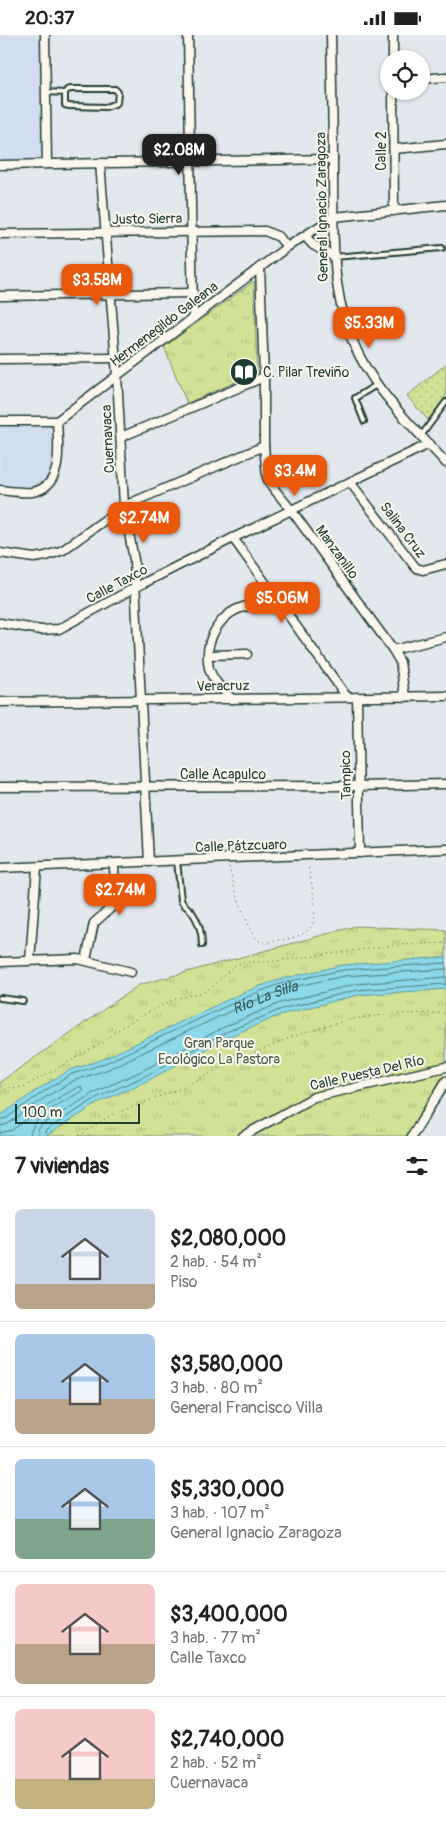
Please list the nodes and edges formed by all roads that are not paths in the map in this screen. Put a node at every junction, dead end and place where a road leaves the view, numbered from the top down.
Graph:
1 (45, 35) edge
2 (188, 35) edge
3 (332, 35) edge
4 (393, 35) edge
5 (393, 50) edge
6 (446, 77) edge
7 (430, 78) edge
8 (46, 92) junction
9 (65, 93) junction
10 (393, 100) edge
11 (446, 144) edge
12 (394, 149) junction
13 (333, 159) junction
14 (190, 162) junction
15 (100, 163) junction
16 (47, 164) junction
17 (0, 165) edge
18 (446, 205) edge
19 (394, 211) junction
20 (334, 217) junction
21 (192, 231) junction
22 (105, 233) junction
23 (0, 234) edge
24 (305, 235) junction
25 (287, 247) junction
26 (442, 248) dead end
27 (334, 257) junction
28 (260, 267) junction
29 (193, 293) junction
30 (110, 294) junction
31 (0, 296) edge
32 (193, 318) junction
33 (116, 358) junction
34 (0, 359) edge
35 (117, 375) junction
36 (264, 377) junction
37 (378, 384) junction
38 (446, 402) edge
39 (0, 421) edge
40 (57, 421) junction
41 (364, 421) dead end
42 (421, 436) junction
43 (121, 437) junction
44 (429, 444) junction
45 (264, 445) junction
46 (446, 463) edge
47 (350, 482) junction
48 (0, 491) edge
49 (124, 505) junction
50 (292, 511) junction
51 (233, 539) junction
52 (0, 553) edge
53 (446, 565) edge
54 (136, 587) junction
55 (287, 611) junction
56 (0, 623) edge
57 (446, 637) edge
58 (393, 650) junction
59 (208, 655) junction
60 (247, 655) dead end
61 (446, 696) edge
62 (347, 697) junction
63 (357, 697) junction
64 (405, 697) junction
65 (141, 699) junction
66 (232, 699) junction
67 (0, 702) edge
68 (446, 783) edge
69 (145, 786) junction
70 (359, 786) junction
71 (0, 787) edge
72 (446, 849) edge
73 (360, 853) junction
74 (177, 861) junction
75 (149, 862) junction
76 (114, 864) junction
77 (37, 867) junction
78 (0, 868) edge
79 (202, 945) dead end
80 (86, 960) junction
81 (30, 961) junction
82 (0, 962) edge
83 (131, 972) dead end
84 (0, 998) edge
85 (23, 1001) dead end
86 (446, 1067) edge
87 (446, 1081) edge
88 (243, 1136) edge
89 (412, 1136) edge

1 - 8 street
2 - 14 street
3 - 13 street, General Ignacio Zaragoza
4 - 5 street
6 - 7 street
8 - 9 lane
8 - 16 street
9 - 9 lane
10 - 12 street, Calle 2
11 - 12 street
12 - 19 street, Calle 2
13 - 14 street
13 - 20 street, General Ignacio Zaragoza
14 - 15 street
14 - 21 street
15 - 16 street
15 - 22 street, Cuernavaca
16 - 17 street
18 - 19 street
19 - 20 street
20 - 24 street, Hermenegildo Galeana
20 - 27 street, General Ignacio Zaragoza
21 - 22 street, Justo Sierra
21 - 25 street, Justo Sierra
21 - 29 street
22 - 23 street, Justo Sierra
22 - 30 street, Cuernavaca
24 - 25 street, Hermenegildo Galeana
24 - 27 street
25 - 28 street, Hermenegildo Galeana
26 - 27 lane
27 - 37 street, General Ignacio Zaragoza
28 - 32 street, Hermenegildo Galeana
28 - 36 street, Manzanillo
29 - 30 street
29 - 32 street
30 - 31 street
30 - 33 street, Cuernavaca
32 - 35 street, Hermenegildo Galeana
33 - 34 street
33 - 35 street, Cuernavaca
35 - 40 street, Hermenegildo Galeana
35 - 43 street, Cuernavaca
36 - 43 street
36 - 45 street, Manzanillo
37 - 41 lane
37 - 42 street, General Ignacio Zaragoza
38 - 42 lane
39 - 40 street
40 - 48 street
42 - 44 street, General Ignacio Zaragoza
43 - 49 street, Cuernavaca
44 - 46 street, General Ignacio Zaragoza
44 - 47 street, Calle Taxco
45 - 49 street
45 - 50 street, Manzanillo
47 - 50 street, Calle Taxco
47 - 53 street, Salina Cruz
49 - 52 street
49 - 54 street, Cuernavaca
50 - 51 street, Calle Taxco
50 - 58 street, Manzanillo
51 - 54 street, Calle Taxco
51 - 55 street
54 - 56 street, Calle Taxco
54 - 65 street, Cuernavaca
55 - 59 street
55 - 62 street
57 - 58 street
58 - 64 street, Manzanillo
59 - 60 street
59 - 66 street
61 - 64 street, Veracruz
62 - 63 street, Veracruz
62 - 66 street, Veracruz
63 - 64 street, Veracruz
63 - 70 street, Tampico
65 - 66 street, Veracruz
65 - 67 street, Veracruz
65 - 69 street, Cuernavaca
68 - 70 street, Calle Acapulco
69 - 70 street, Calle Acapulco
69 - 71 street, Calle Acapulco
69 - 75 street, Cuernavaca
70 - 73 street, Tampico
72 - 73 street, Calle Pátzcuaro
73 - 74 street, Calle Pátzcuaro
74 - 75 street, Calle Pátzcuaro
74 - 79 lane
75 - 76 street, Calle Pátzcuaro
76 - 77 street, Calle Pátzcuaro
76 - 80 street
77 - 78 street, Calle Pátzcuaro
77 - 81 street
80 - 81 street
80 - 83 street
81 - 82 street
84 - 85 lane
86 - 88 street, Calle Puesta Del Río
87 - 89 street

